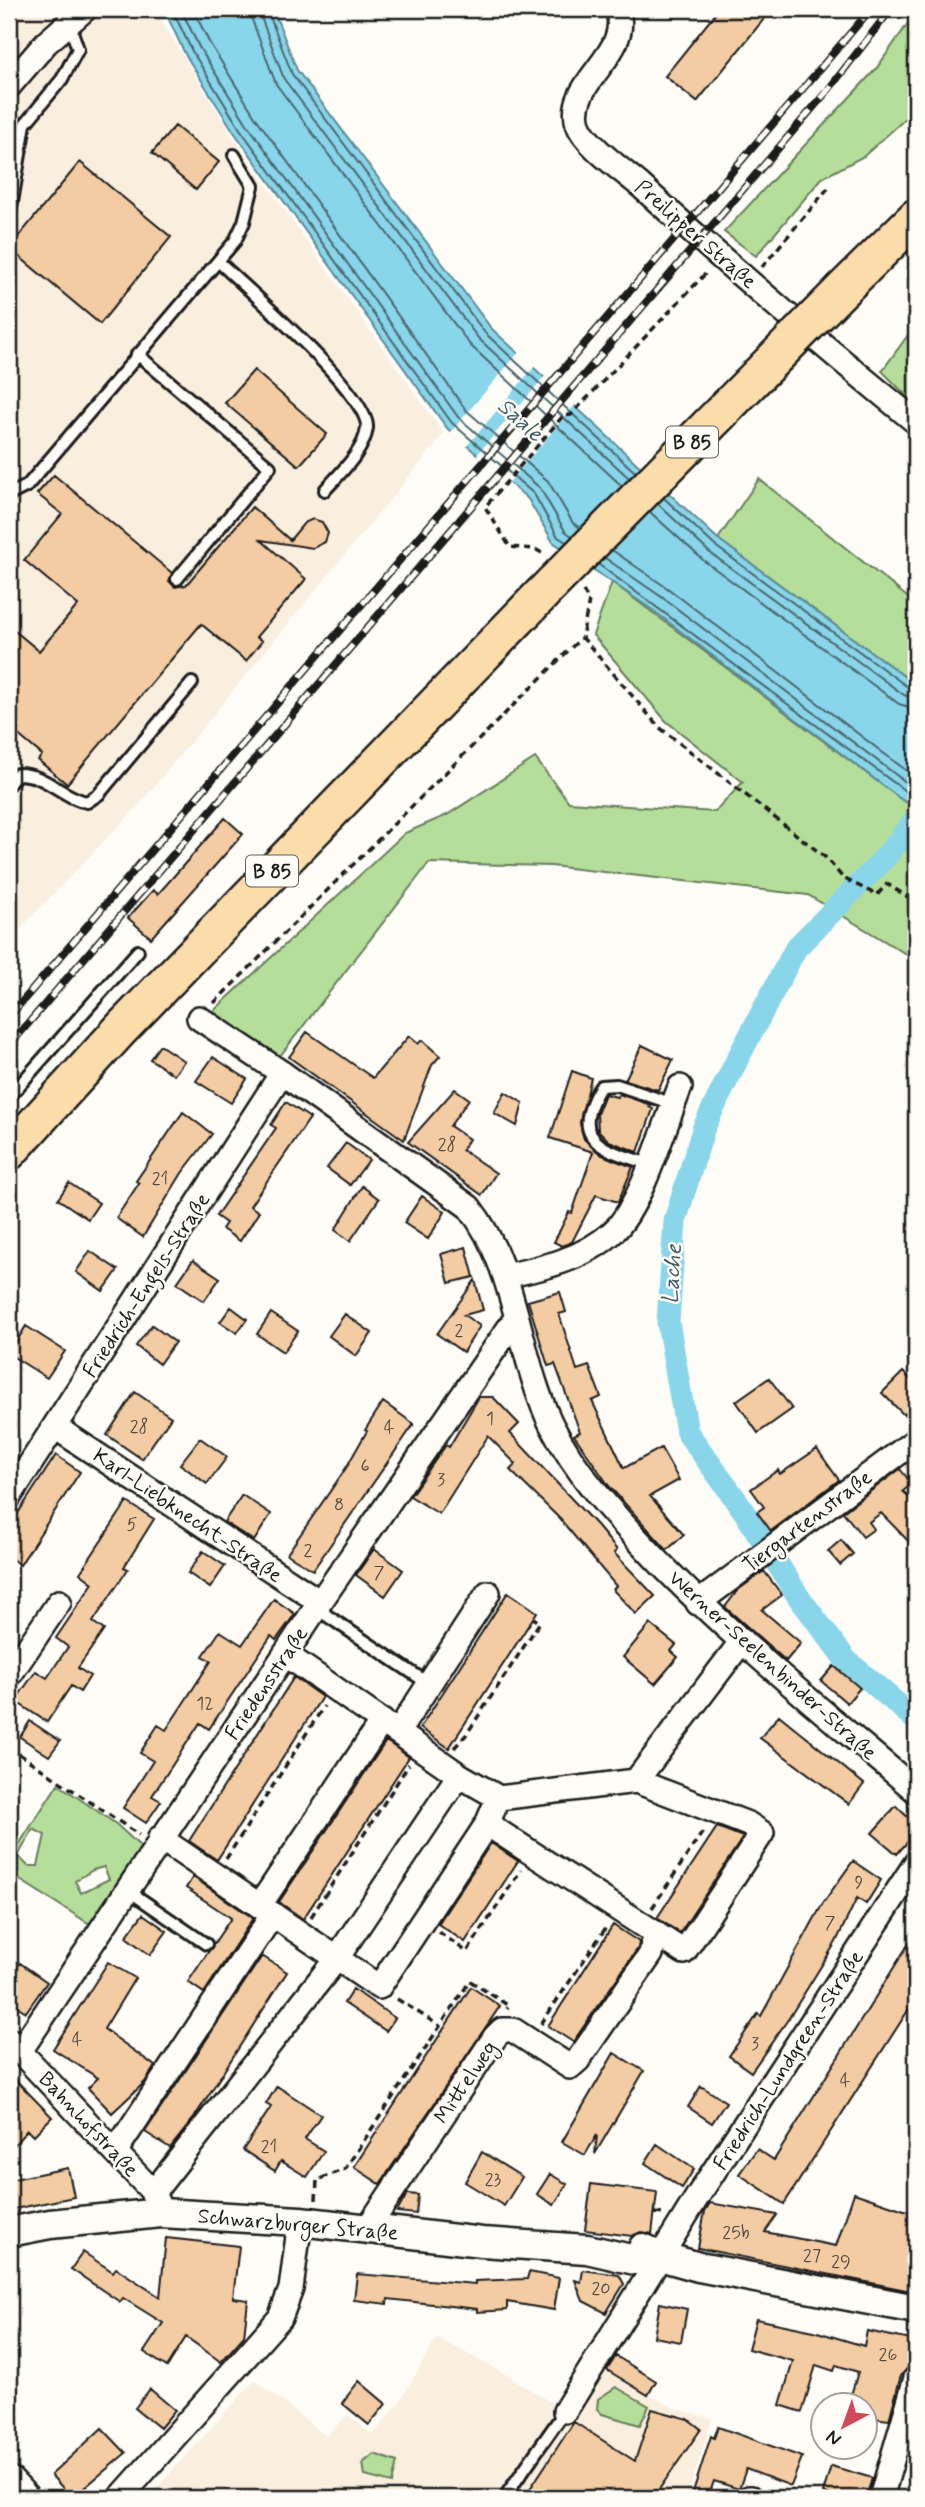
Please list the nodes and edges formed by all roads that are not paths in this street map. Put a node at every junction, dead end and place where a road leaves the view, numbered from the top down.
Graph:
1 (617, 9) edge
2 (77, 16) edge
3 (9, 86) edge
4 (234, 155) dead end
5 (916, 218) edge
6 (9, 220) edge
7 (218, 261) junction
8 (137, 354) junction
9 (916, 422) edge
10 (325, 490) dead end
11 (9, 495) edge
12 (177, 579) dead end
13 (192, 682) dead end
14 (9, 784) edge
15 (138, 951) dead end
16 (199, 1018) road end
17 (282, 1073) junction
18 (676, 1095) joint
19 (9, 1097) edge
20 (9, 1152) edge
21 (649, 1164) junction
22 (506, 1276) junction
23 (516, 1318) junction
24 (55, 1427) junction
25 (916, 1440) edge
26 (9, 1497) edge
27 (488, 1594) dead end
28 (59, 1602) dead end
29 (320, 1602) junction
30 (698, 1603) junction
31 (742, 1641) junction
32 (285, 1654) junction
33 (9, 1676) edge
34 (429, 1684) junction
35 (390, 1727) junction
36 (459, 1775) junction
37 (636, 1781) junction
38 (916, 1791) edge
39 (499, 1797) junction
40 (487, 1824) junction
41 (158, 1842) junction
42 (916, 1863) edge
43 (126, 1889) junction
44 (266, 1909) junction
45 (648, 1929) junction
46 (206, 1944) dead end
47 (337, 1958) junction
48 (14, 2045) edge
49 (115, 2152) junction
50 (157, 2203) junction
51 (307, 2222) junction
52 (367, 2229) junction
53 (9, 2232) edge
54 (660, 2256) junction
55 (916, 2309) edge
56 (916, 2378) edge
57 (565, 2411) joint
58 (9, 2481) edge
59 (26, 2498) edge
60 (120, 2498) edge
61 (504, 2498) edge
62 (881, 2498) edge

1 - 9 street, Preilipper Straße
2 - 3 street
2 - 6 lane
4 - 7 lane
5 - 20 main road, B 85, bridge
7 - 8 lane
7 - 10 lane
8 - 11 lane
8 - 12 lane
13 - 14 lane
15 - 19 lane
16 - 17 street, Werner-Seelenbinder-Straße
17 - 22 street, Werner-Seelenbinder-Straße
17 - 24 street, Friedrich-Engels-Straße
18 - 21 street
18 - 21 lane
21 - 22 street
22 - 23 street, Werner-Seelenbinder-Straße
23 - 29 street, Friedensstraße
23 - 30 street, Werner-Seelenbinder-Straße
24 - 26 street, Friedrich-Engels-Straße
24 - 29 street, Karl-Liebknecht-Straße
25 - 30 street, Tiergartenstraße
27 - 34 street
28 - 33 street
29 - 32 street, Friedensstraße
29 - 34 lane
30 - 31 street, Werner-Seelenbinder-Straße
31 - 37 street
31 - 38 street, Werner-Seelenbinder-Straße
32 - 35 street
32 - 41 street, Friedensstraße
34 - 35 street
35 - 36 street
35 - 44 street
36 - 39 street
36 - 47 street
37 - 39 street
37 - 45 street
39 - 40 street
40 - 45 street
40 - 47 street
41 - 43 street, Friedensstraße
41 - 44 street
42 - 54 street, Friedrich-Lundgreen-Straße
43 - 46 lane
43 - 48 street, Friedensstraße
44 - 47 street
44 - 49 street
45 - 52 street, Mittelweg
47 - 50 street
48 - 49 street, Bahnhofstraße
49 - 50 street, Bahnhofstraße
50 - 51 street, Schwarzburger Straße
50 - 53 street, Schwarzburger Straße
51 - 52 street, Schwarzburger Straße
51 - 60 street
52 - 54 street, Schwarzburger Straße
54 - 55 street, Schwarzburger Straße
54 - 57 street, Friedrich-Lundgreen-Straße
56 - 62 street
57 - 61 lane
58 - 59 street

